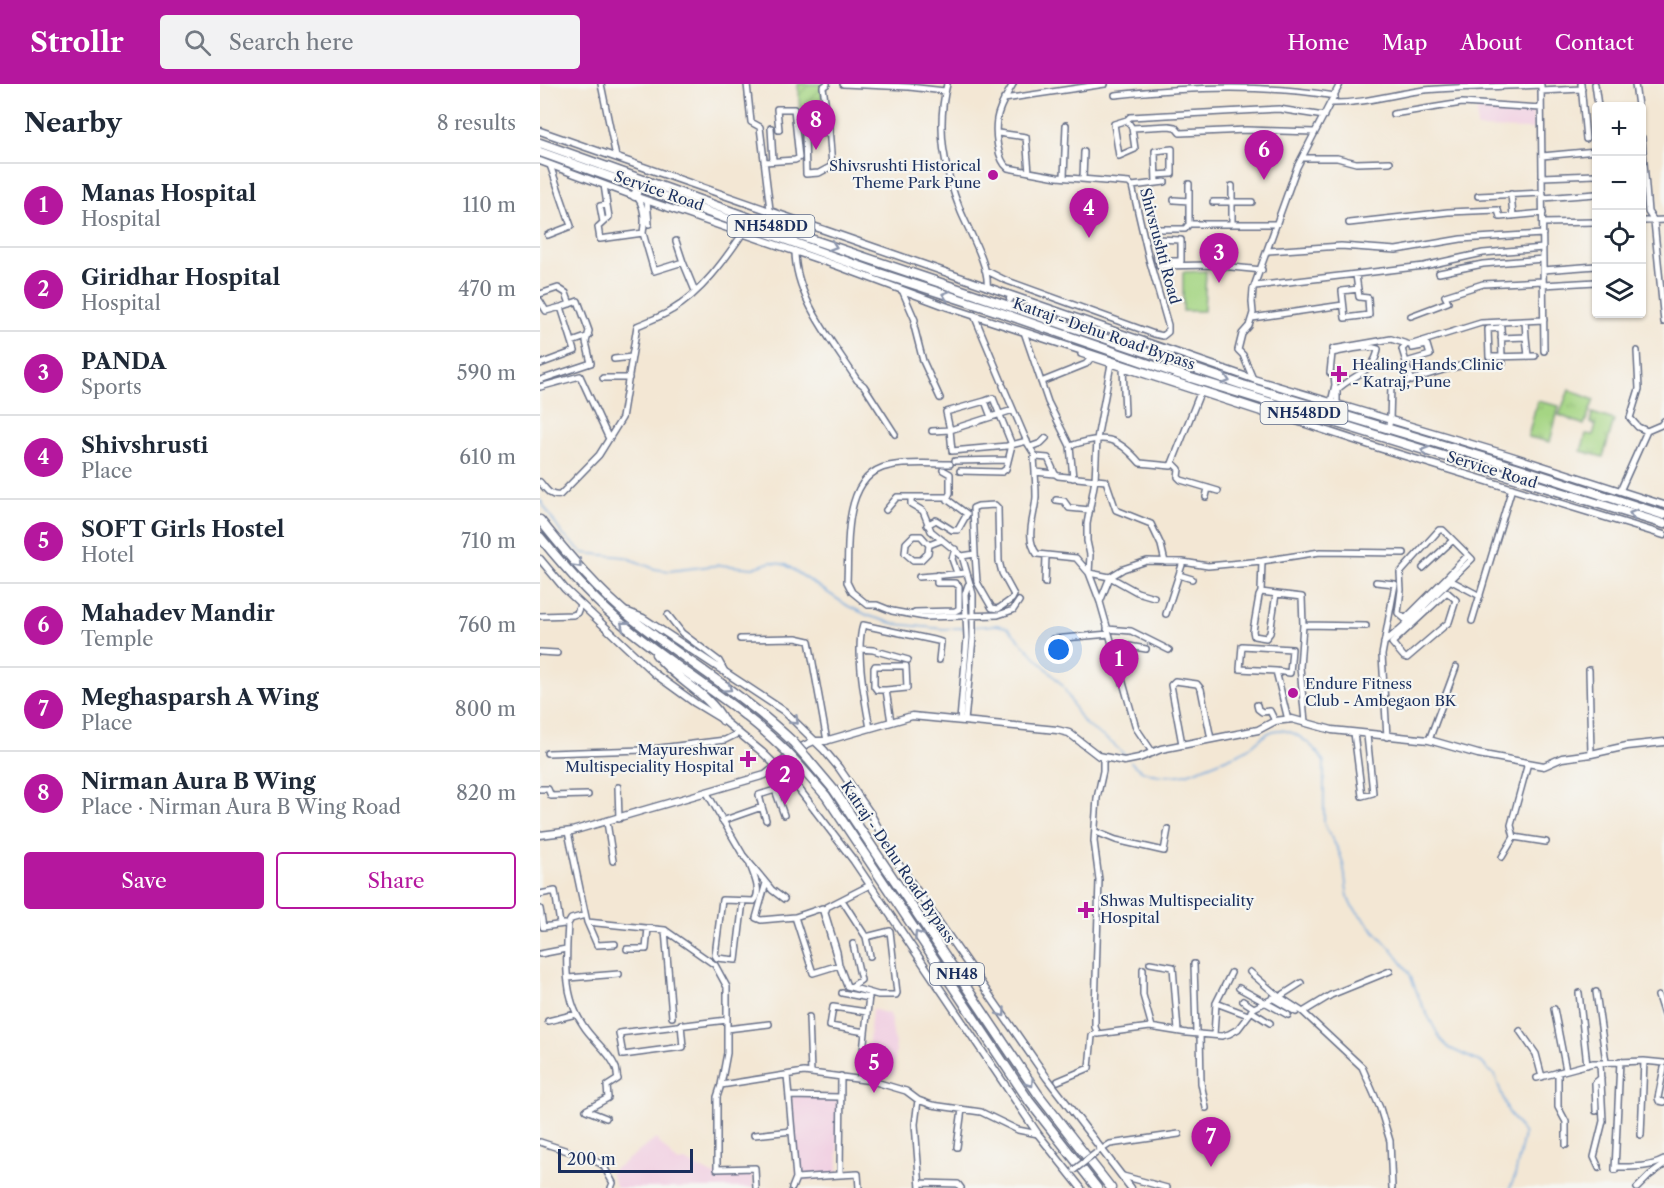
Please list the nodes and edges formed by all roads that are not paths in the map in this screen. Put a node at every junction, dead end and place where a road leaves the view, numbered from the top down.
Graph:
1 (602, 84) edge
2 (747, 84) edge
3 (843, 84) edge
4 (947, 84) edge
5 (1012, 84) edge
6 (1106, 84) edge
7 (1340, 84) edge
8 (1595, 84) edge
9 (1635, 84) edge
10 (824, 85) edge
11 (886, 85) edge
12 (1252, 86) edge
13 (1582, 86) edge
14 (1174, 87) edge
15 (1541, 87) edge
16 (945, 91) junction
17 (1115, 95) dead end
18 (1335, 96) junction
19 (1004, 99) junction
20 (1597, 102) edge
21 (1637, 102) edge
22 (1331, 103) junction
23 (1541, 108) junction
24 (1393, 114) dead end
25 (1324, 116) junction
26 (1127, 120) junction
27 (1065, 125) dead end
28 (771, 128) dead end
29 (1132, 128) junction
30 (540, 130) edge
31 (779, 130) dead end
32 (829, 130) junction
33 (1316, 132) junction
34 (998, 133) junction
35 (1586, 139) dead end
36 (540, 143) edge
37 (1592, 151) edge
38 (540, 152) edge
39 (1084, 152) dead end
40 (1542, 156) junction
41 (1643, 156) edge
42 (616, 157) junction
43 (1302, 158) junction
44 (540, 161) edge
45 (764, 162) junction
46 (773, 162) junction
47 (1390, 162) dead end
48 (550, 165) junction
49 (617, 171) junction
50 (1029, 171) junction
51 (1156, 175) junction
52 (1592, 175) edge
53 (1064, 177) junction
54 (1542, 177) junction
55 (1083, 179) junction
56 (1165, 182) dead end
57 (1156, 183) junction
58 (1189, 184) dead end
59 (604, 185) junction
60 (1132, 186) junction
61 (1232, 186) dead end
62 (638, 187) junction
63 (1511, 194) junction
64 (1592, 194) edge
65 (1478, 196) dead end
66 (1543, 196) junction
67 (636, 197) junction
68 (1174, 200) dead end
69 (647, 201) junction
70 (1189, 201) junction
71 (1213, 202) dead end
72 (1232, 202) junction
73 (1252, 202) dead end
74 (771, 211) junction
75 (1543, 213) junction
76 (1513, 216) junction
77 (1664, 220) edge
78 (1646, 221) edge
79 (1654, 221) junction
80 (1592, 222) edge
81 (1232, 223) junction
82 (1349, 223) dead end
83 (1543, 223) junction
84 (649, 224) dead end
85 (1189, 224) junction
86 (1277, 224) junction
87 (772, 226) junction
88 (1153, 229) dead end
89 (643, 233) junction
90 (743, 233) junction
91 (1543, 234) junction
92 (548, 235) dead end
93 (676, 242) dead end
94 (1543, 248) junction
95 (795, 251) junction
96 (1268, 251) junction
97 (909, 260) junction
98 (1543, 260) junction
99 (683, 262) junction
100 (1169, 263) junction
101 (1159, 266) dead end
102 (1592, 266) edge
103 (905, 270) junction
104 (985, 270) junction
105 (1262, 270) junction
106 (1543, 270) junction
107 (1438, 273) dead end
108 (1356, 275) junction
109 (1592, 282) edge
110 (1543, 283) junction
111 (979, 284) junction
112 (1255, 286) junction
113 (987, 287) junction
114 (1358, 289) junction
115 (902, 290) junction
116 (695, 291) junction
117 (540, 294) edge
118 (540, 301) edge
119 (570, 304) junction
120 (1344, 305) junction
121 (561, 307) junction
122 (974, 315) junction
123 (1411, 316) dead end
124 (1252, 318) junction
125 (1544, 320) junction
126 (1525, 321) junction
127 (1664, 322) edge
128 (1500, 325) junction
129 (1024, 332) junction
130 (589, 336) junction
131 (1526, 337) junction
132 (1501, 338) junction
133 (572, 342) junction
134 (1406, 346) junction
135 (1072, 347) junction
136 (1333, 350) dead end
137 (1544, 351) dead end
138 (1637, 351) dead end
139 (1528, 356) junction
140 (1535, 356) dead end
141 (632, 357) junction
142 (1092, 357) junction
143 (614, 359) dead end
144 (1503, 360) junction
145 (540, 364) edge
146 (1111, 364) junction
147 (1406, 365) dead end
148 (1123, 368) junction
149 (603, 378) dead end
150 (629, 378) junction
151 (540, 380) edge
152 (1412, 381) junction
153 (1041, 382) junction
154 (1252, 383) junction
155 (540, 387) edge
156 (1200, 393) junction
157 (940, 398) dead end
158 (985, 401) junction
159 (1334, 403) junction
160 (1013, 410) junction
161 (1125, 413) dead end
162 (999, 415) junction
163 (991, 417) junction
164 (1664, 420) edge
165 (1314, 421) junction
166 (1302, 422) junction
167 (1389, 424) junction
168 (950, 430) junction
169 (933, 431) dead end
170 (1647, 431) junction
171 (895, 434) dead end
172 (1046, 438) dead end
173 (609, 439) junction
174 (1097, 439) junction
175 (1028, 444) junction
176 (1011, 445) junction
177 (1070, 446) junction
178 (1034, 458) dead end
179 (1007, 460) junction
180 (1174, 465) junction
181 (943, 470) dead end
182 (960, 471) dead end
183 (1035, 472) junction
184 (1055, 474) junction
185 (1073, 478) junction
186 (1566, 478) junction
187 (1095, 480) junction
188 (540, 482) edge
189 (1208, 488) junction
190 (1512, 488) junction
191 (1218, 491) dead end
192 (1620, 491) junction
193 (911, 497) junction
194 (1206, 497) dead end
195 (948, 500) dead end
196 (1056, 500) dead end
197 (1602, 500) junction
198 (1664, 506) edge
199 (886, 510) dead end
200 (1090, 510) junction
201 (1664, 514) edge
202 (540, 520) edge
203 (1664, 524) edge
204 (927, 525) junction
205 (1664, 535) edge
206 (540, 537) edge
207 (942, 540) junction
208 (1453, 540) junction
209 (929, 544) junction
210 (955, 549) junction
211 (1404, 553) dead end
212 (975, 554) junction
213 (962, 556) junction
214 (1046, 556) junction
215 (1262, 561) junction
216 (1165, 562) junction
217 (1183, 562) junction
218 (541, 564) edge
219 (1423, 568) dead end
220 (957, 573) junction
221 (966, 573) junction
222 (1089, 573) junction
223 (937, 575) junction
224 (1179, 575) junction
225 (919, 577) dead end
226 (1110, 577) junction
227 (1192, 579) dead end
228 (1448, 579) junction
229 (1376, 582) dead end
230 (1045, 583) dead end
231 (969, 585) junction
232 (1261, 592) junction
233 (1276, 594) junction
234 (1480, 596) junction
235 (1154, 597) dead end
236 (1019, 601) dead end
237 (1100, 602) junction
238 (580, 605) junction
239 (622, 609) junction
240 (915, 612) dead end
241 (1166, 614) dead end
242 (668, 615) dead end
243 (540, 616) edge
244 (967, 619) junction
245 (974, 619) junction
246 (1472, 621) dead end
247 (1408, 622) junction
248 (1303, 625) junction
249 (1366, 626) dead end
250 (1108, 631) junction
251 (970, 638) junction
252 (740, 639) dead end
253 (1053, 639) dead end
254 (1384, 642) junction
255 (1112, 643) junction
256 (651, 646) junction
257 (861, 649) junction
258 (1146, 649) dead end
259 (1168, 650) dead end
260 (540, 652) edge
261 (556, 653) dead end
262 (908, 660) dead end
263 (939, 660) dead end
264 (1456, 667) dead end
265 (1589, 670) dead end
266 (1276, 671) junction
267 (724, 672) junction
268 (886, 690) junction
269 (1257, 705) dead end
270 (723, 720) junction
271 (963, 720) junction
272 (1288, 720) junction
273 (1275, 721) junction
274 (891, 722) junction
275 (1305, 722) junction
276 (870, 728) junction
277 (739, 733) junction
278 (1354, 733) junction
279 (1366, 735) junction
280 (1387, 737) junction
281 (1211, 739) junction
282 (1429, 740) junction
283 (814, 741) junction
284 (827, 741) junction
285 (1664, 742) edge
286 (1182, 744) junction
287 (547, 753) dead end
288 (1153, 753) junction
289 (1591, 754) junction
290 (1103, 757) junction
291 (1528, 763) junction
292 (778, 767) junction
293 (618, 787) dead end
294 (540, 789) edge
295 (707, 793) junction
296 (588, 795) dead end
297 (762, 807) junction
298 (784, 815) dead end
299 (619, 819) junction
300 (766, 820) dead end
301 (722, 821) junction
302 (607, 822) junction
303 (1168, 829) dead end
304 (568, 832) junction
305 (1095, 832) junction
306 (540, 835) edge
307 (1514, 837) junction
308 (1546, 842) dead end
309 (1502, 857) dead end
310 (613, 861) dead end
311 (750, 865) junction
312 (766, 883) junction
313 (870, 885) junction
314 (540, 894) edge
315 (784, 899) dead end
316 (842, 900) junction
317 (743, 902) junction
318 (540, 909) edge
319 (795, 917) junction
320 (586, 919) junction
321 (560, 924) junction
322 (568, 924) junction
323 (542, 928) edge
324 (648, 928) junction
325 (665, 930) junction
326 (866, 937) junction
327 (615, 944) dead end
328 (853, 944) dead end
329 (566, 949) junction
330 (627, 950) dead end
331 (540, 954) edge
332 (870, 956) dead end
333 (1150, 963) dead end
334 (1194, 964) dead end
335 (839, 965) junction
336 (1143, 969) dead end
337 (1390, 971) dead end
338 (1250, 972) dead end
339 (1231, 973) dead end
340 (619, 974) dead end
341 (568, 978) junction
342 (1301, 983) dead end
343 (851, 987) junction
344 (1239, 988) dead end
345 (1596, 992) dead end
346 (842, 993) dead end
347 (1579, 993) dead end
348 (1658, 996) dead end
349 (1279, 997) junction
350 (1272, 998) junction
351 (1243, 1001) dead end
352 (1264, 1002) junction
353 (1216, 1003) junction
354 (1554, 1009) dead end
355 (1251, 1011) junction
356 (867, 1012) junction
357 (1300, 1012) junction
358 (576, 1014) junction
359 (1288, 1015) dead end
360 (1664, 1015) edge
361 (672, 1017) dead end
362 (809, 1017) dead end
363 (727, 1020) junction
364 (548, 1021) dead end
365 (1270, 1023) dead end
366 (681, 1024) junction
367 (769, 1024) dead end
368 (1152, 1027) junction
369 (727, 1029) junction
370 (1178, 1031) junction
371 (1520, 1031) dead end
372 (866, 1032) junction
373 (1097, 1032) junction
374 (1198, 1034) junction
375 (1214, 1035) junction
376 (1644, 1061) junction
377 (1620, 1062) junction
378 (1603, 1063) junction
379 (1664, 1063) edge
380 (1587, 1065) junction
381 (1664, 1068) edge
382 (1566, 1070) junction
383 (1558, 1072) junction
384 (811, 1073) junction
385 (787, 1075) junction
386 (841, 1076) junction
387 (1601, 1078) junction
388 (861, 1079) junction
389 (1058, 1081) dead end
390 (722, 1085) junction
391 (789, 1096) junction
392 (840, 1097) junction
393 (918, 1101) junction
394 (1664, 1102) edge
395 (962, 1108) junction
396 (1206, 1108) dead end
397 (1596, 1111) dead end
398 (606, 1118) dead end
399 (792, 1131) junction
400 (1038, 1134) junction
401 (1179, 1134) dead end
402 (754, 1135) dead end
403 (1641, 1135) dead end
404 (540, 1142) edge
405 (1566, 1146) dead end
406 (957, 1147) dead end
407 (1098, 1151) junction
408 (1664, 1162) edge
409 (1599, 1168) dead end
410 (1072, 1172) junction
411 (840, 1175) junction
412 (1123, 1176) junction
413 (796, 1178) junction
414 (920, 1186) edge
415 (611, 1188) edge
416 (756, 1188) edge
417 (792, 1188) edge
418 (859, 1188) edge
419 (961, 1188) edge
420 (1082, 1188) edge
421 (1097, 1188) edge
422 (1111, 1188) edge
423 (1131, 1188) edge
424 (1167, 1188) edge
425 (1392, 1188) edge
426 (1637, 1188) edge

1 - 42 street
2 - 45 street
3 - 11 street
4 - 16 street
5 - 19 street, Shivsrushti Road
6 - 19 street
7 - 18 street
8 - 20 street
9 - 21 street
10 - 32 street
11 - 16 street
12 - 14 street
12 - 18 street
13 - 15 street
13 - 35 street
14 - 17 street
15 - 22 street
15 - 23 street
16 - 104 street
18 - 22 street
19 - 34 street, Shivsrushti Road
22 - 25 street
23 - 24 street
23 - 40 street
25 - 26 street
25 - 33 street
26 - 29 street
26 - 29 street
27 - 53 street
28 - 46 street
29 - 33 street
30 - 42 street
31 - 46 street
32 - 32 street
33 - 43 street
34 - 50 street, Shivsrushti Road
34 - 50 street
36 - 49 highway, Katraj - Dehu Road Bypass / NH548DD
37 - 40 street
38 - 62 highway, Katraj - Dehu Road Bypass / NH548DD
39 - 55 street
40 - 54 street
41 - 79 street
42 - 49 street
42 - 74 street
43 - 47 street
43 - 86 street
44 - 48 street, Service Road
45 - 46 street
45 - 74 street
48 - 59 street, Service Road
48 - 92 street
49 - 87 highway, Katraj - Dehu Road Bypass / NH548DD
50 - 53 street, Shivsrushti Road
51 - 51 street
51 - 57 street
52 - 54 street
53 - 55 street, Shivsrushti Road
54 - 66 street
55 - 60 street, Shivsrushti Road
56 - 57 street
57 - 60 street
58 - 70 street
59 - 67 street, Service Road
59 - 89 street
60 - 104 street, Shivsrushti Road
61 - 72 street
62 - 67 highway
165 -> 62 highway, Katraj - Dehu Road Bypass / NH548DD
63 - 65 street
63 - 66 street
63 - 76 street
64 - 66 street
66 - 75 street
67 - 69 street, Service Road
67 - 89 street
68 - 70 street
69 - 84 street
69 - 90 street, Service Road
70 - 85 street
71 - 72 street
72 - 73 street
72 - 81 street
74 - 87 street
74 - 97 street
75 - 76 street
75 - 83 street
76 - 82 street
77 - 79 street
78 - 79 street
79 - 127 street
80 - 83 street
81 - 85 street
81 - 86 street
83 - 91 street
85 - 88 street
86 - 96 street
87 -> 103 highway, Katraj - Dehu Road Bypass / NH548DD
89 - 99 street
90 - 95 street, Service Road
90 - 116 street
91 - 94 street
91 - 96 street
93 - 99 street
94 - 98 street
94 - 108 street
95 - 115 street, Service Road
95 - 171 street
96 - 105 street
97 - 103 highway
97 - 111 street
98 - 106 street
98 - 107 street
99 - 116 street
100 - 100 street
100 - 101 street
100 - 105 street
102 - 106 street
103 -> 154 highway, Katraj - Dehu Road Bypass / NH548DD
104 - 111 street
104 - 113 street
105 - 112 street
106 - 110 street
108 - 112 street
108 - 114 street
109 - 110 street
110 - 123 street
110 - 125 street
111 - 113 street
112 - 124 street
113 - 154 street
114 - 120 street
114 - 120 street
115 - 122 street
115 - 157 street
116 - 141 street
117 - 119 street
118 - 121 street
119 - 121 street
119 - 130 street
120 - 124 street
121 - 133 street
122 - 129 street
122 - 160 street
124 - 154 street
125 - 126 street
125 - 137 street
126 - 128 street
126 - 131 street
128 - 132 street
128 - 134 street
128 - 144 street
129 - 135 street
129 - 153 street
130 - 133 street
130 - 151 street
131 - 132 street
131 - 139 street
132 - 144 street
133 - 145 street
134 - 134 street
134 - 136 street
135 - 142 street
135 - 166 street, Service Road
138 - 170 street
139 - 140 street
139 - 144 street
141 - 143 street
141 - 150 street
142 - 146 street
142 - 153 street
144 - 152 street
146 - 148 street
146 - 174 street
147 - 152 street
148 - 156 street
148 - 161 street
149 - 150 street
150 - 173 street
152 - 167 street
153 - 177 street
154 - 159 street
154 - 167 highway, Katraj - Dehu Road Bypass / NH548DD
155 - 173 street
156 - 166 street
156 - 180 street
158 - 162 street
158 - 163 street
158 - 168 street
159 - 159 street
159 - 167 street
160 - 162 street
160 - 175 street
162 - 163 street
162 - 176 street
163 - 168 street
164 - 170 street
165 - 166 street, Service Road
165 - 190 street, Service Road
197 -> 165 highway, Katraj - Dehu Road Bypass / NH548DD
167 - 186 highway, Katraj - Dehu Road Bypass / NH548DD
168 - 169 street
168 - 176 street
170 - 192 street
172 - 175 street
173 - 188 street
174 - 177 street
174 - 180 street
174 - 187 street
175 - 176 street
175 - 184 street
176 - 179 street
177 - 185 street
178 - 183 street
179 - 182 street
179 - 244 street
180 - 189 street
181 - 193 street
183 - 184 street
183 - 214 street
184 - 185 street
185 - 187 street
186 - 192 street
186 - 197 highway, Katraj - Dehu Road Bypass / NH548DD
187 - 200 street
187 - 216 street
189 - 191 street
189 - 194 street
190 - 205 street, Service Road
190 - 234 street
192 - 198 street
193 - 199 street
193 - 204 street
195 - 204 street
196 - 200 street
197 - 201 highway, Katraj - Dehu Road Bypass / NH548DD
203 -> 197 highway, Katraj - Dehu Road Bypass / NH548DD
200 - 222 street
202 -> 239 highway, NH48
204 - 207 street
256 -> 206 highway, NH48
207 - 209 street
207 - 210 street
208 - 219 street
208 - 228 street
208 - 247 street
209 - 209 street
210 - 213 street
210 - 220 street
211 - 215 street
212 - 212 street
212 - 213 street
213 - 221 street
214 - 222 street
214 - 230 street
215 - 217 street
215 - 232 street
216 - 217 street
216 - 226 street
217 - 224 street
218 - 238 street
220 - 221 street
220 - 223 street
221 - 231 street
222 - 226 street
222 - 237 street
223 - 225 street
223 - 240 street
224 - 227 street
224 - 241 street
226 - 235 street
226 - 237 street
228 - 234 street
228 - 247 street
229 - 254 street
231 - 244 street
231 - 245 street
232 - 233 street
232 - 233 street
233 - 248 street
234 - 246 street
236 - 245 street
237 - 250 street
238 - 243 street
238 - 270 street
239 - 267 street
239 -> 422 highway, Katraj - Dehu Road Bypass / NH48, bridge
242 - 267 street
244 - 245 street
244 - 251 street
245 - 251 street
247 - 247 street
247 - 254 street
248 - 249 street
248 - 275 street
250 - 253 street
250 - 255 street
250 - 259 street
251 - 271 street
252 - 284 street
254 - 280 street
255 - 258 street
255 - 288 street
256 - 270 highway
421 -> 256 highway, Katraj - Dehu Road Bypass / NH48, bridge
257 - 262 street
257 - 263 street
257 - 276 street
260 - 261 street
264 - 282 street
265 - 289 street
266 - 266 street
266 - 272 street
267 -> 283 street
268 - 268 street
268 - 274 street
269 - 273 street
270 - 277 street
271 - 274 street
271 - 290 street
272 - 273 street
272 - 275 street
273 - 281 street
274 - 276 street
275 - 278 street
276 - 284 street
277 - 287 street
277 - 292 street
278 - 279 street
278 - 279 street
279 - 280 street
280 - 282 street
281 - 286 street
281 - 286 street
282 - 291 street
283 - 284 street
283 - 292 street
283 -> 407 street
285 - 289 street
286 - 288 street
288 - 290 street
289 - 291 street
290 - 305 street
291 - 307 street
292 - 295 street
292 - 313 street
293 - 299 street
294 - 296 street
295 - 299 street
295 - 301 street
297 - 298 street
297 - 300 street
297 - 301 street
299 - 302 street
301 - 311 street
302 - 304 street
302 - 310 street
303 - 305 street
304 - 306 street
304 - 320 street
305 - 373 street
307 - 308 street
307 - 309 street
311 - 312 street
311 - 317 street
312 - 315 street
312 - 319 street
313 - 316 street
313 - 400 street
314 - 321 street
316 - 326 street
316 - 335 street
317 - 317 street
318 - 323 street
319 - 335 street
319 - 335 street
320 - 322 street
320 - 324 street
320 - 327 street
321 - 322 street
321 - 323 street
322 - 329 street
324 - 325 street
324 - 330 street
325 - 361 street
325 - 363 street
326 - 332 street
326 - 343 street
328 - 343 street
329 - 331 street
329 - 341 street
333 - 370 street
334 - 374 street
335 - 343 street
336 - 368 street
337 - 357 street
338 - 349 street
339 - 353 street
340 - 341 street
341 - 358 street
342 - 349 street
344 - 352 street
345 - 378 street
346 - 356 street
347 - 380 street
348 - 360 street
349 - 350 street
349 - 357 street
350 - 352 street
350 - 357 street
351 - 355 street
352 - 355 street
352 - 359 street
353 - 355 street
353 - 375 street
354 - 382 street
355 - 365 street
355 - 375 street
356 - 372 street
356 - 372 street
357 - 425 street
358 - 364 street
358 - 398 street
362 - 384 street
363 - 366 street
363 - 369 street
366 - 366 street
367 - 369 street
368 - 370 street
368 - 373 street
369 - 390 street
370 - 374 street
371 - 383 street
372 - 388 street
373 - 389 street
374 - 375 street
374 - 396 street
376 - 377 street
376 - 379 street
376 - 403 street
377 - 378 street
377 - 408 street
378 - 380 street
378 - 387 street
380 - 382 street
381 - 394 street
382 - 383 street
383 - 405 street
384 - 385 street
384 - 386 street
385 - 390 street
385 - 391 street
386 - 388 street
386 - 392 street
387 - 397 street
387 - 409 street
388 - 393 street
390 - 416 street
391 - 392 street
391 - 399 street
392 - 411 street
393 - 395 street
393 - 414 street
395 - 400 street
395 - 406 street
399 - 402 street
399 - 413 street
400 - 410 street
401 - 407 street
404 - 415 street
407 - 410 street, bridge
407 - 412 street
408 - 426 street
410 - 420 street
411 - 413 street
411 - 418 street
412 - 423 street
412 - 424 street
413 - 417 street
414 - 419 street

